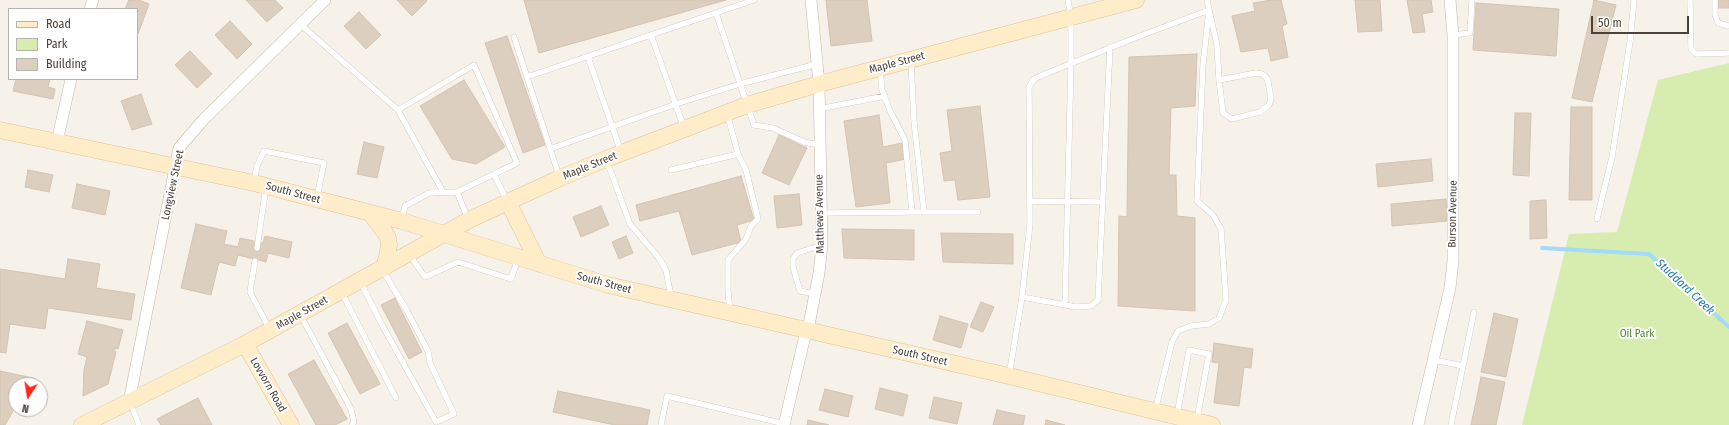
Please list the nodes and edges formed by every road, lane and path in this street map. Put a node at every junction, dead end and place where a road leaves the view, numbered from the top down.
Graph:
1 (325, 0) edge
2 (754, 0) edge
3 (811, 0) edge
4 (1068, 0) edge
5 (1136, 0) edge
6 (1207, 0) edge
7 (1450, 0) edge
8 (1472, 0) edge
9 (1634, 0) edge
10 (1690, 0) edge
11 (1715, 0) edge
12 (747, 1) edge
13 (1108, 4) edge
14 (1209, 10) junction
15 (716, 13) junction
16 (1071, 17) junction
17 (300, 24) junction
18 (1729, 26) edge
19 (651, 35) junction
20 (1453, 35) junction
21 (514, 37) dead end
22 (1110, 47) junction
23 (1729, 53) edge
24 (588, 57) junction
25 (911, 60) junction
26 (1071, 63) junction
27 (817, 64) junction
28 (880, 68) junction
29 (527, 78) junction
30 (71, 80) edge
31 (1219, 80) junction
32 (740, 84) junction
33 (819, 84) junction
34 (885, 96) junction
35 (676, 104) junction
36 (747, 105) junction
37 (819, 109) junction
38 (398, 110) junction
39 (727, 112) junction
40 (612, 127) junction
41 (684, 128) junction
42 (0, 130) edge
43 (57, 142) junction
44 (819, 145) junction
45 (550, 149) junction
46 (621, 154) junction
47 (738, 154) junction
48 (606, 159) junction
49 (175, 167) junction
50 (671, 170) dead end
51 (494, 174) junction
52 (560, 178) junction
53 (260, 185) junction
54 (443, 192) junction
55 (457, 192) junction
56 (316, 200) junction
57 (1030, 201) junction
58 (508, 202) junction
59 (1068, 202) junction
60 (1103, 202) junction
61 (912, 212) junction
62 (924, 212) junction
63 (978, 212) dead end
64 (370, 213) junction
65 (822, 214) junction
66 (1597, 219) dead end
67 (469, 220) junction
68 (402, 221) junction
69 (445, 234) junction
70 (822, 245) junction
71 (257, 248) dead end
72 (409, 254) junction
73 (519, 257) junction
74 (255, 261) dead end
75 (539, 264) junction
76 (383, 268) junction
77 (360, 281) junction
78 (341, 291) junction
79 (815, 294) junction
80 (1022, 297) junction
81 (671, 300) junction
82 (1065, 305) junction
83 (730, 312) junction
84 (1474, 312) dead end
85 (300, 314) junction
86 (270, 330) junction
87 (808, 330) junction
88 (245, 344) junction
89 (1434, 360) junction
90 (1463, 366) junction
91 (1009, 376) junction
92 (396, 398) dead end
93 (129, 402) junction
94 (1155, 412) junction
95 (1177, 417) junction
96 (1204, 423) edge
97 (82, 425) edge
98 (139, 425) edge
99 (291, 425) edge
100 (352, 425) edge
101 (661, 425) edge
102 (784, 425) edge
103 (1418, 425) edge
104 (1451, 425) edge

1 - 17 street, Longview Street
2 - 12 lane
3 - 27 street, Matthews Avenue
4 - 16 lane
5 - 13 street, Maple Street
6 - 14 lane
7 - 20 street, Burson Avenue
8 - 20 lane
9 - 66 lane
10 - 23 lane
11 - 18 lane
12 - 15 lane
13 - 16 street, Maple Street
14 - 22 lane
14 - 31 lane
14 - 94 lane
15 - 19 lane
15 - 32 lane
16 - 25 street, Maple Street
16 - 26 lane
17 - 38 lane
17 - 49 street, Longview Street
19 - 24 lane
19 - 35 lane
20 - 89 street, Burson Avenue
21 - 29 lane
22 - 26 lane
22 - 60 lane
24 - 29 lane
24 - 40 lane
25 - 28 street, Maple Street
25 - 62 lane
26 - 57 lane
26 - 59 lane
27 - 32 lane
27 - 33 street, Matthews Avenue
28 - 33 street, Maple Street
28 - 34 lane
29 - 45 lane
30 - 43 street
31 - 31 lane
32 - 35 lane
32 - 36 lane
33 - 36 street, Maple Street
33 - 37 street, Matthews Avenue
34 - 37 lane
34 - 61 lane
35 - 40 lane
35 - 41 lane
36 - 39 street, Maple Street
36 - 44 lane
37 - 44 street, Matthews Avenue
38 - 51 lane
38 - 54 lane
39 - 41 street, Maple Street
39 - 47 lane
40 - 45 lane
40 - 46 lane
41 - 46 street, Maple Street
42 - 43 street, South Street
43 - 49 street, South Street
44 - 65 street, Matthews Avenue
45 - 52 lane
46 - 48 street, Maple Street
47 - 50 lane
47 - 83 lane
48 - 52 street, Maple Street
48 - 81 lane
49 - 53 street, South Street
49 - 93 street, Longview Street
51 - 55 lane
51 - 58 lane
52 - 58 street, Maple Street
53 - 56 street, South Street
53 - 56 lane
53 - 71 lane
54 - 55 lane
54 - 68 lane
55 - 67 lane
56 - 64 street, South Street
57 - 59 lane
57 - 80 lane
58 - 67 street, Maple Street
58 - 75 street
59 - 60 lane
59 - 82 lane
60 - 82 lane
61 - 62 lane
61 - 65 lane
62 - 63 lane
64 - 68 street, South Street
64 - 76 street
65 - 70 street, Matthews Avenue
67 - 69 street, Maple Street
68 - 69 street, South Street
69 - 72 street, Maple Street
69 - 73 street, South Street
70 - 79 street, Matthews Avenue
70 - 79 lane
72 - 73 lane
72 - 76 street, Maple Street
73 - 75 street, South Street
74 - 86 lane
75 - 81 street, South Street
76 - 77 street, Maple Street
76 - 77 lane
77 - 78 street, Maple Street
78 - 85 street, Maple Street
78 - 92 lane
79 - 87 street, Matthews Avenue
80 - 82 lane
80 - 91 lane
81 - 83 street, South Street
83 - 87 street, South Street
84 - 90 lane
85 - 86 street, Maple Street
85 - 100 lane
86 - 88 street, Maple Street
87 - 91 street, South Street
87 - 102 street, Matthews Avenue
88 - 93 street, Maple Street
88 - 99 street, Lovvorn Road
89 - 90 lane
89 - 103 street, Burson Avenue
90 - 104 lane
91 - 94 street, South Street
93 - 97 street, Maple Street
93 - 98 lane
94 - 95 street, South Street
95 - 96 street, South Street
95 - 96 lane
101 - 102 lane

